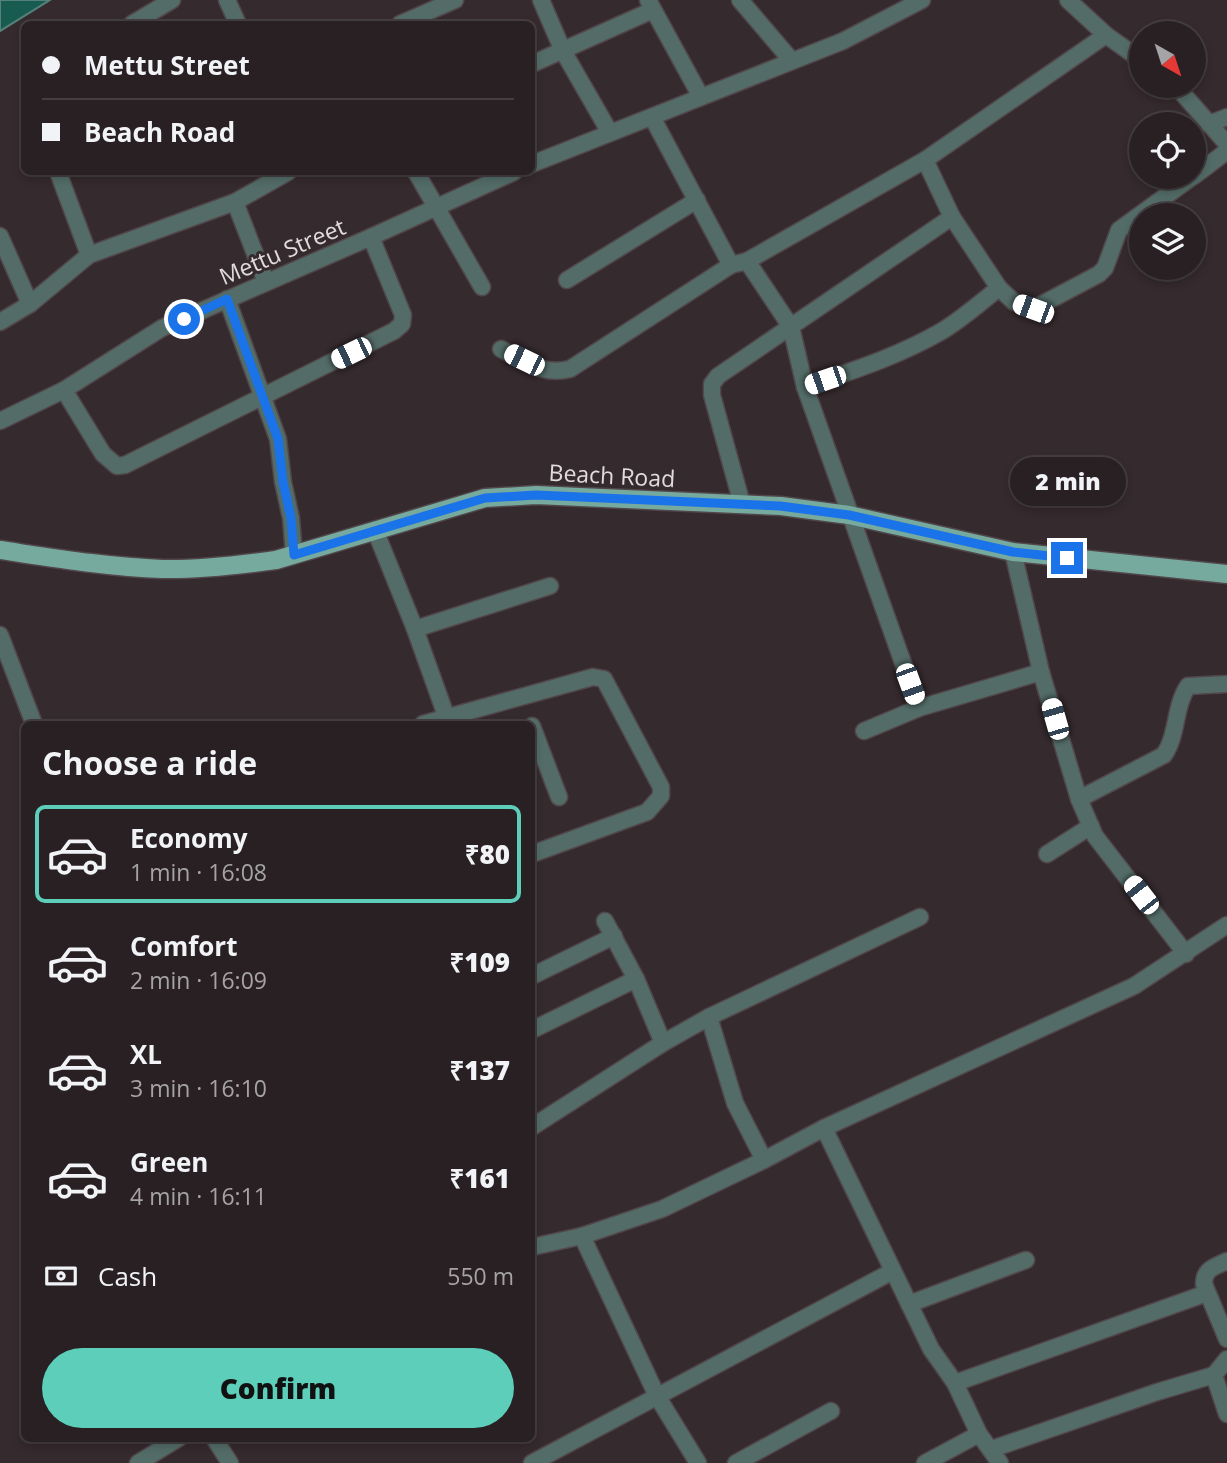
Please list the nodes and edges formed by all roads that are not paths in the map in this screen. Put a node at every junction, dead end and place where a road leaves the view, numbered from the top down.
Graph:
1 (172, 0) edge
2 (227, 0) edge
3 (455, 0) edge
4 (541, 0) edge
5 (740, 0) edge
6 (922, 0) edge
7 (1068, 0) edge
8 (650, 5) edge
9 (137, 21) edge
10 (237, 21) edge
11 (407, 21) edge
12 (1106, 35) junction
13 (563, 51) junction
14 (1129, 51) edge
15 (792, 61) junction
16 (535, 63) edge
17 (701, 97) junction
18 (1186, 98) edge
19 (652, 117) junction
20 (1227, 117) edge
21 (1209, 124) junction
22 (609, 131) junction
23 (1227, 144) edge
24 (1227, 151) edge
25 (925, 160) junction
26 (535, 163) edge
27 (1206, 166) edge
28 (64, 175) edge
29 (283, 175) edge
30 (418, 175) edge
31 (507, 175) edge
32 (1175, 189) edge
33 (697, 200) junction
34 (235, 202) junction
35 (435, 206) junction
36 (952, 216) junction
37 (0, 236) edge
38 (371, 237) junction
39 (89, 255) junction
40 (739, 263) junction
41 (567, 280) dead end
42 (266, 282) junction
43 (482, 287) dead end
44 (999, 288) junction
45 (227, 299) junction
46 (30, 304) junction
47 (0, 322) edge
48 (791, 327) junction
49 (501, 349) dead end
50 (805, 387) junction
51 (64, 390) junction
52 (264, 396) junction
53 (0, 421) edge
54 (742, 504) junction
55 (849, 515) junction
56 (375, 530) junction
57 (0, 550) edge
58 (1013, 552) junction
59 (294, 555) junction
60 (1227, 574) edge
61 (550, 586) dead end
62 (415, 629) junction
63 (0, 635) edge
64 (1041, 672) junction
65 (1227, 684) edge
66 (521, 697) junction
67 (919, 708) junction
68 (33, 721) edge
69 (448, 721) edge
70 (530, 721) edge
71 (864, 731) dead end
72 (535, 733) edge
73 (559, 797) dead end
74 (1079, 799) junction
75 (1091, 826) junction
76 (535, 853) edge
77 (1047, 854) dead end
78 (920, 917) dead end
79 (605, 921) dead end
80 (1227, 925) edge
81 (614, 936) junction
82 (1186, 954) junction
83 (535, 975) edge
84 (636, 979) junction
85 (709, 1017) junction
86 (535, 1029) edge
87 (663, 1043) junction
88 (535, 1125) edge
89 (824, 1128) junction
90 (764, 1160) junction
91 (582, 1236) junction
92 (535, 1246) edge
93 (1026, 1260) dead end
94 (1227, 1261) edge
95 (893, 1271) junction
96 (1207, 1293) junction
97 (909, 1304) junction
98 (1227, 1339) edge
99 (1227, 1359) edge
100 (1214, 1376) junction
101 (955, 1383) junction
102 (657, 1396) junction
103 (831, 1410) dead end
104 (1227, 1414) edge
105 (979, 1434) junction
106 (172, 1442) edge
107 (217, 1442) edge
108 (996, 1456) edge
109 (138, 1463) edge
110 (230, 1463) edge
111 (532, 1463) edge
112 (698, 1463) edge
113 (736, 1463) edge
114 (925, 1463) edge

1 - 9 street
2 - 10 street
3 - 11 street
4 - 13 street
5 - 15 street
6 - 15 street
7 - 12 street
8 - 13 street
8 - 17 street
12 - 14 street
12 - 25 street
13 - 16 street
13 - 22 street
15 - 17 street
17 - 19 street
18 - 21 street
19 - 22 street
19 - 33 street
20 - 21 street
21 - 23 street
22 - 26 street
24 - 27 street
25 - 36 street
25 - 40 street
28 - 39 street
29 - 34 street
30 - 35 street
31 - 35 street, Mettu Street
32 - 44 street
33 - 40 street
33 - 41 street
34 - 39 street
34 - 42 street
35 - 38 street, Mettu Street
35 - 43 street
36 - 44 street
36 - 48 street
37 - 46 street
38 - 42 street, Mettu Street
38 - 52 street
39 - 46 street
40 - 48 street
40 - 49 street
42 - 45 street, Mettu Street
44 - 50 street
45 - 51 street, Mettu Street
45 - 52 street
46 - 47 street
48 - 50 street
48 - 54 street
50 - 55 street
51 - 52 street
51 - 53 street, Mettu Street
52 - 59 street
54 - 55 main road, Beach Road
54 - 56 main road, Beach Road
55 - 58 main road, Beach Road
55 - 67 street
56 - 59 main road, Beach Road
56 - 62 street
57 - 59 main road, Beach Road
58 - 60 main road, Beach Road
58 - 64 street
61 - 62 street
62 - 69 street
63 - 68 street
64 - 67 street
64 - 74 street
65 - 74 street
66 - 69 street
66 - 70 street
66 - 76 street
67 - 71 street
72 - 73 street
74 - 75 street
75 - 77 street
75 - 82 street
78 - 85 street
79 - 81 street
80 - 82 street
81 - 83 street
81 - 84 street
82 - 89 street
84 - 86 street
84 - 87 street
85 - 87 street
85 - 90 street
87 - 88 street
89 - 90 street
89 - 95 street
90 - 91 street
91 - 92 street
91 - 102 street
93 - 97 street
94 - 96 street
95 - 97 street
95 - 102 street
96 - 98 street
96 - 101 street
97 - 101 street
99 - 100 street
100 - 104 street
100 - 108 street
101 - 105 street
102 - 111 street
102 - 112 street
103 - 113 street
105 - 108 street
105 - 114 street
106 - 109 street
107 - 110 street

